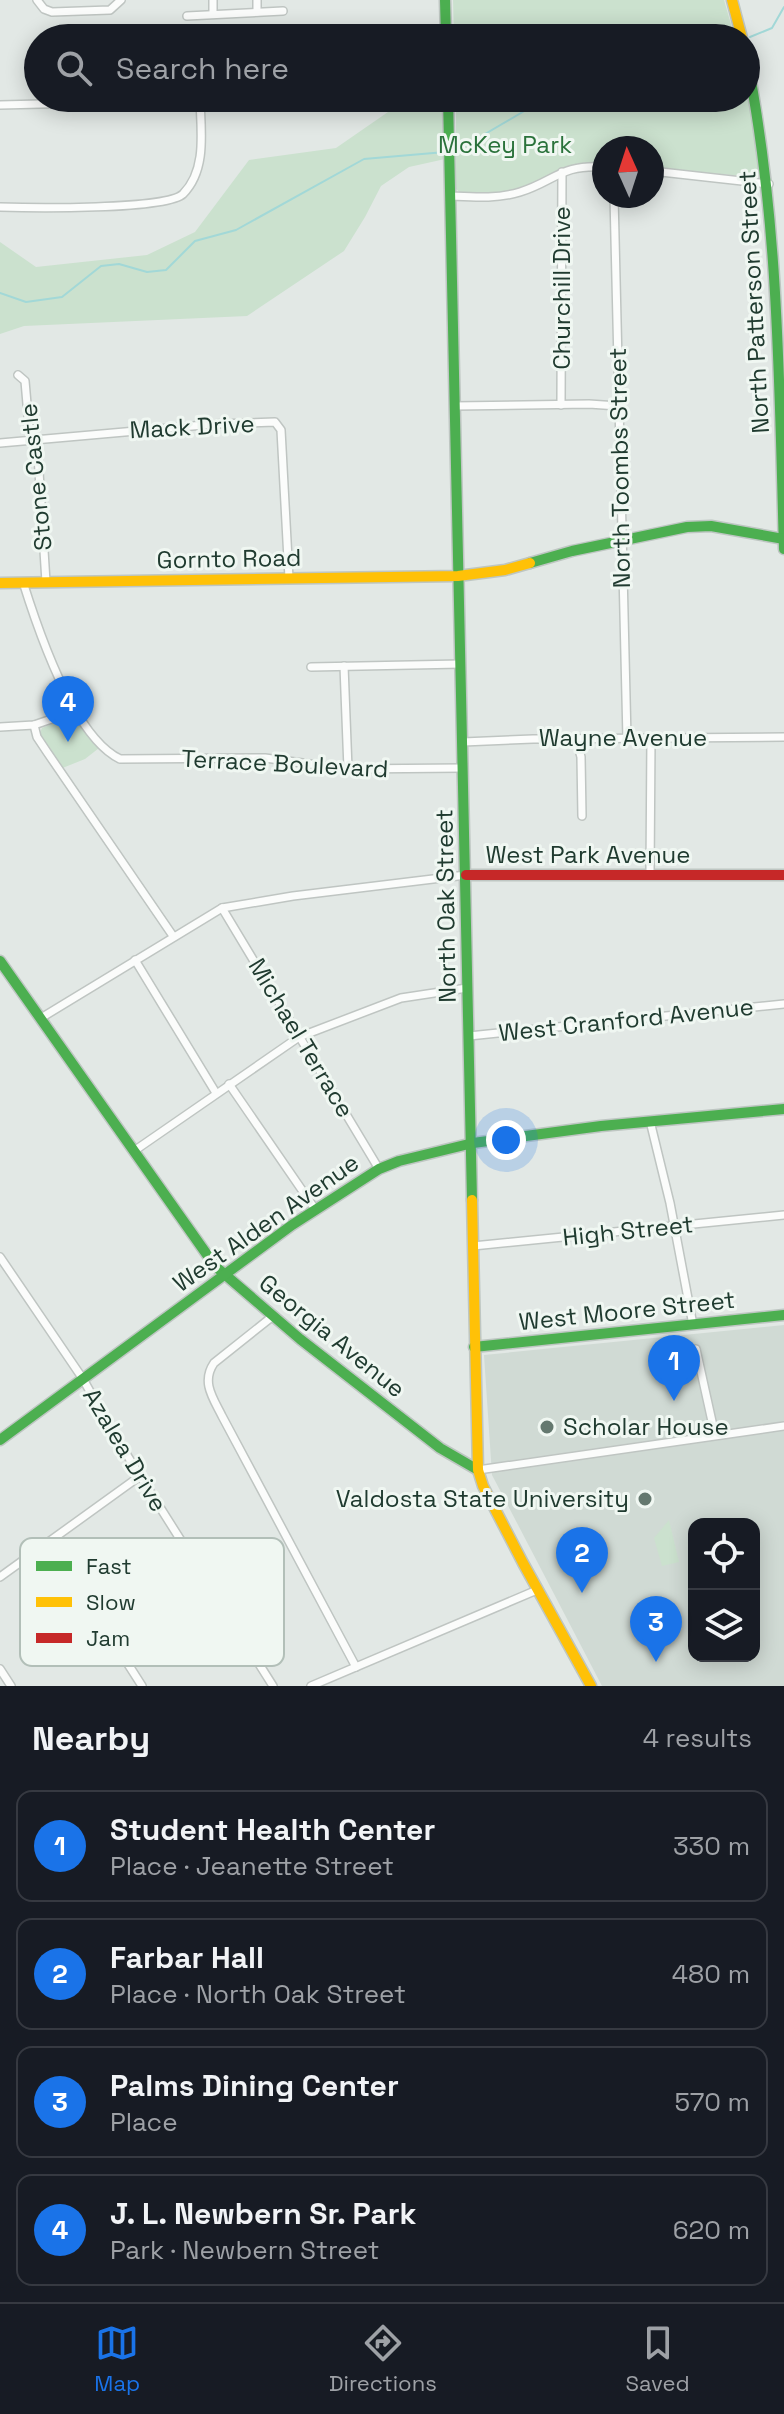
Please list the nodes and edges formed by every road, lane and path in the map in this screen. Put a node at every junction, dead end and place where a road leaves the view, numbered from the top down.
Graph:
1 (37, 0) edge
2 (121, 0) edge
3 (213, 0) edge
4 (257, 0) edge
5 (445, 0) edge
6 (732, 0) edge
7 (283, 11) dead end
8 (257, 12) junction
9 (213, 14) junction
10 (187, 16) dead end
11 (446, 24) edge
12 (738, 24) edge
13 (24, 104) edge
14 (0, 105) edge
15 (200, 112) edge
16 (448, 112) edge
17 (758, 112) edge
18 (592, 166) edge
19 (562, 172) junction
20 (664, 172) edge
21 (769, 184) junction
22 (450, 196) junction
23 (0, 207) edge
24 (614, 208) edge
25 (778, 227) edge
26 (18, 375) dead end
27 (561, 405) junction
28 (455, 406) junction
29 (618, 406) junction
30 (37, 440) junction
31 (0, 443) edge
32 (784, 539) edge
33 (621, 541) junction
34 (784, 549) edge
35 (458, 576) junction
36 (289, 578) junction
37 (23, 582) junction
38 (46, 582) junction
39 (0, 583) edge
40 (461, 664) junction
41 (344, 666) junction
42 (311, 667) dead end
43 (75, 711) junction
44 (34, 725) junction
45 (0, 727) edge
46 (784, 737) edge
47 (651, 738) junction
48 (576, 739) junction
49 (627, 739) junction
50 (463, 742) junction
51 (463, 768) junction
52 (348, 769) junction
53 (582, 816) dead end
54 (650, 874) junction
55 (466, 875) junction
56 (784, 875) edge
57 (222, 908) junction
58 (173, 936) junction
59 (135, 960) junction
60 (0, 961) edge
61 (467, 988) junction
62 (784, 1004) edge
63 (41, 1018) junction
64 (469, 1036) junction
65 (299, 1037) junction
66 (229, 1084) junction
67 (216, 1093) junction
68 (784, 1109) edge
69 (650, 1121) junction
70 (473, 1143) junction
71 (134, 1151) junction
72 (379, 1169) junction
73 (315, 1209) junction
74 (784, 1215) edge
75 (675, 1225) junction
76 (473, 1246) junction
77 (0, 1257) edge
78 (3, 1268) edge
79 (225, 1275) junction
80 (784, 1315) edge
81 (273, 1316) junction
82 (693, 1325) junction
83 (474, 1347) junction
84 (696, 1349) dead end
85 (83, 1379) junction
86 (784, 1426) edge
87 (715, 1435) junction
88 (0, 1440) edge
89 (478, 1470) junction
90 (140, 1476) junction
91 (55, 1538) edge
92 (179, 1538) edge
93 (20, 1563) edge
94 (0, 1577) edge
95 (537, 1590) junction
96 (129, 1666) edge
97 (260, 1666) edge
98 (356, 1667) junction
99 (0, 1669) edge
100 (11, 1686) edge
101 (142, 1686) edge
102 (273, 1686) edge
103 (311, 1686) edge
104 (591, 1686) edge

1 - 2 street
3 - 9 street
4 - 8 street
5 - 11 street
6 - 12 street
7 - 8 street
8 - 9 street
9 - 10 street
13 - 14 street
15 - 23 street
16 - 22 street, North Oak Street
17 - 21 street, North Patterson Street
18 - 19 street
19 - 22 street
19 - 27 street, Churchill Drive
20 - 21 street
21 - 25 street, North Patterson Street
22 - 28 street, North Oak Street
24 - 29 street, North Toombs Street
25 - 32 street, North Patterson Street
26 - 30 street, Stone Castle
27 - 28 street
27 - 29 street
28 - 35 street, North Oak Street
29 - 33 street, North Toombs Street
30 - 31 street, Mack Drive
30 - 36 street, Mack Drive
30 - 38 street, Stone Castle
32 - 33 street, Gornto Road
32 - 34 street, North Patterson Street
33 - 35 street, Gornto Road
33 - 49 street, North Toombs Street
35 - 36 street, Gornto Road
35 - 40 street, North Oak Street
36 - 38 street, Gornto Road
37 - 38 street, Gornto Road
37 - 39 street, Gornto Road
37 - 43 street, Terrace Boulevard
40 - 41 street
40 - 50 street, North Oak Street
41 - 42 street
41 - 52 street
43 - 44 street
43 - 52 street, Terrace Boulevard
44 - 45 street
44 - 58 street
46 - 47 street, Wayne Avenue
47 - 49 street, Wayne Avenue
47 - 54 street
48 - 49 street, Wayne Avenue
48 - 50 street, Wayne Avenue
48 - 53 street
50 - 51 street, North Oak Street
51 - 52 street, Terrace Boulevard
51 - 55 street, North Oak Street
54 - 55 street, West Park Avenue
54 - 56 street, West Park Avenue
55 - 57 street, West Park Avenue
55 - 61 street, North Oak Street
57 - 58 street, West Park Avenue
57 - 65 street, Michael Terrace
58 - 59 street, West Park Avenue
59 - 63 street, West Park Avenue
59 - 67 street
60 - 63 street, Georgia Avenue
61 - 64 street, North Oak Street
61 - 65 street
62 - 64 street, West Cranford Avenue
63 - 71 street, Georgia Avenue
64 - 70 street, North Oak Street
65 - 66 street
65 - 72 street, Michael Terrace
66 - 67 street
66 - 73 street
67 - 71 street
68 - 69 street, West Alden Avenue
69 - 70 street, West Alden Avenue
69 - 75 street
70 - 72 street, West Alden Avenue
70 - 76 street, North Oak Street
71 - 79 street, Georgia Avenue
72 - 73 street, West Alden Avenue
73 - 79 street, West Alden Avenue
74 - 75 street, High Street
75 - 76 street, High Street
75 - 82 street
76 - 83 street, North Oak Street
77 - 78 street, Azalea Drive
78 - 85 street, Azalea Drive
79 - 81 street, Georgia Avenue
79 - 85 street, West Alden Avenue
80 - 82 street, West Moore Street
81 - 89 street, Georgia Avenue
81 - 98 street
82 - 83 street, West Moore Street
83 - 89 street, North Oak Street
84 - 87 street
85 - 88 street, West Alden Avenue
85 - 90 street, Azalea Drive
86 - 87 street
87 - 89 street
89 - 95 street, North Oak Street
90 - 91 street
90 - 92 street, Azalea Drive
93 - 94 street
95 - 98 street
95 - 104 street, North Oak Street
96 - 101 street
97 - 102 street, Azalea Drive
98 - 103 street
99 - 100 street

